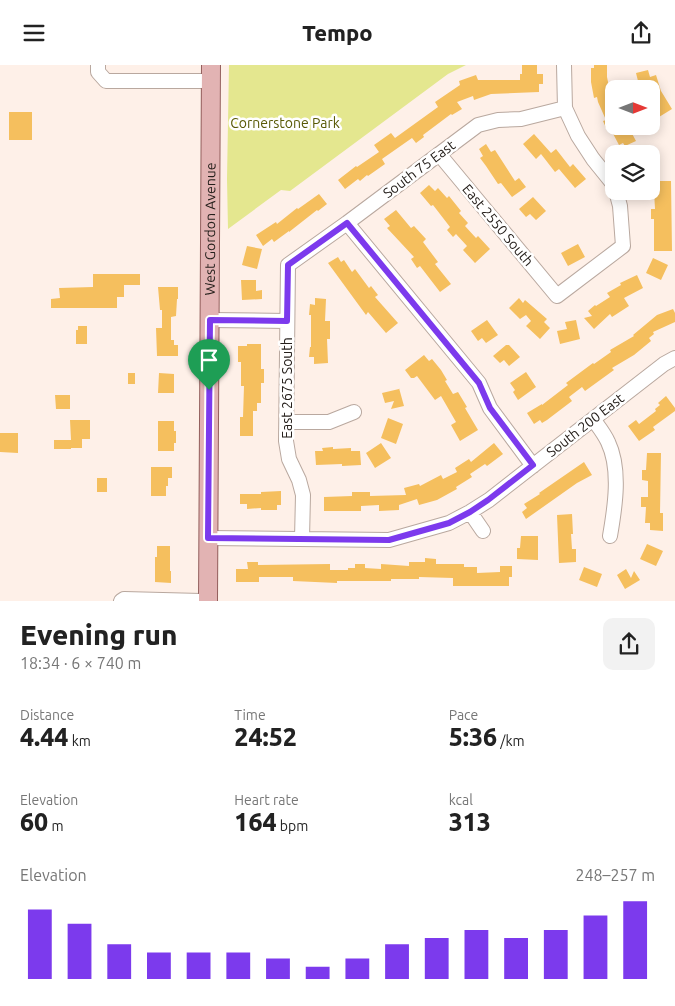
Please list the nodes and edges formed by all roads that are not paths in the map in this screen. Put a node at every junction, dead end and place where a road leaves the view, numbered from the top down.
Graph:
1 (98, 65) edge
2 (564, 65) edge
3 (211, 73) edge
4 (565, 108) junction
5 (439, 154) junction
6 (605, 174) edge
7 (618, 200) edge
8 (347, 223) junction
9 (288, 265) joint
10 (210, 320) junction
11 (287, 321) junction
12 (675, 359) edge
13 (354, 412) dead end
14 (592, 419) junction
15 (287, 422) junction
16 (533, 465) junction
17 (470, 512) junction
18 (483, 531) dead end
19 (610, 536) dead end
20 (208, 538) junction
21 (302, 539) junction
22 (121, 601) edge
23 (201, 601) edge
24 (208, 601) edge

1 - 3 street
2 - 4 street
3 - 10 main road, West Gordon Avenue
4 - 5 street, South 75 East
4 - 6 street
5 - 7 street, East 2550 South
5 - 8 street, South 75 East
8 - 9 street, South 75 East
8 - 16 street
9 - 11 street, East 2675 South
10 - 11 street
10 - 20 main road, West Gordon Avenue
11 - 15 street, East 2675 South
12 - 14 street, South 200 East
13 - 15 street
14 - 16 street, South 200 East
14 - 19 street
15 - 21 street, East 2675 South
16 - 17 street, South 200 East
17 - 18 street
17 - 21 street, South 200 East
20 - 21 street, South 200 East
20 - 24 main road, West Gordon Avenue
22 - 23 street

